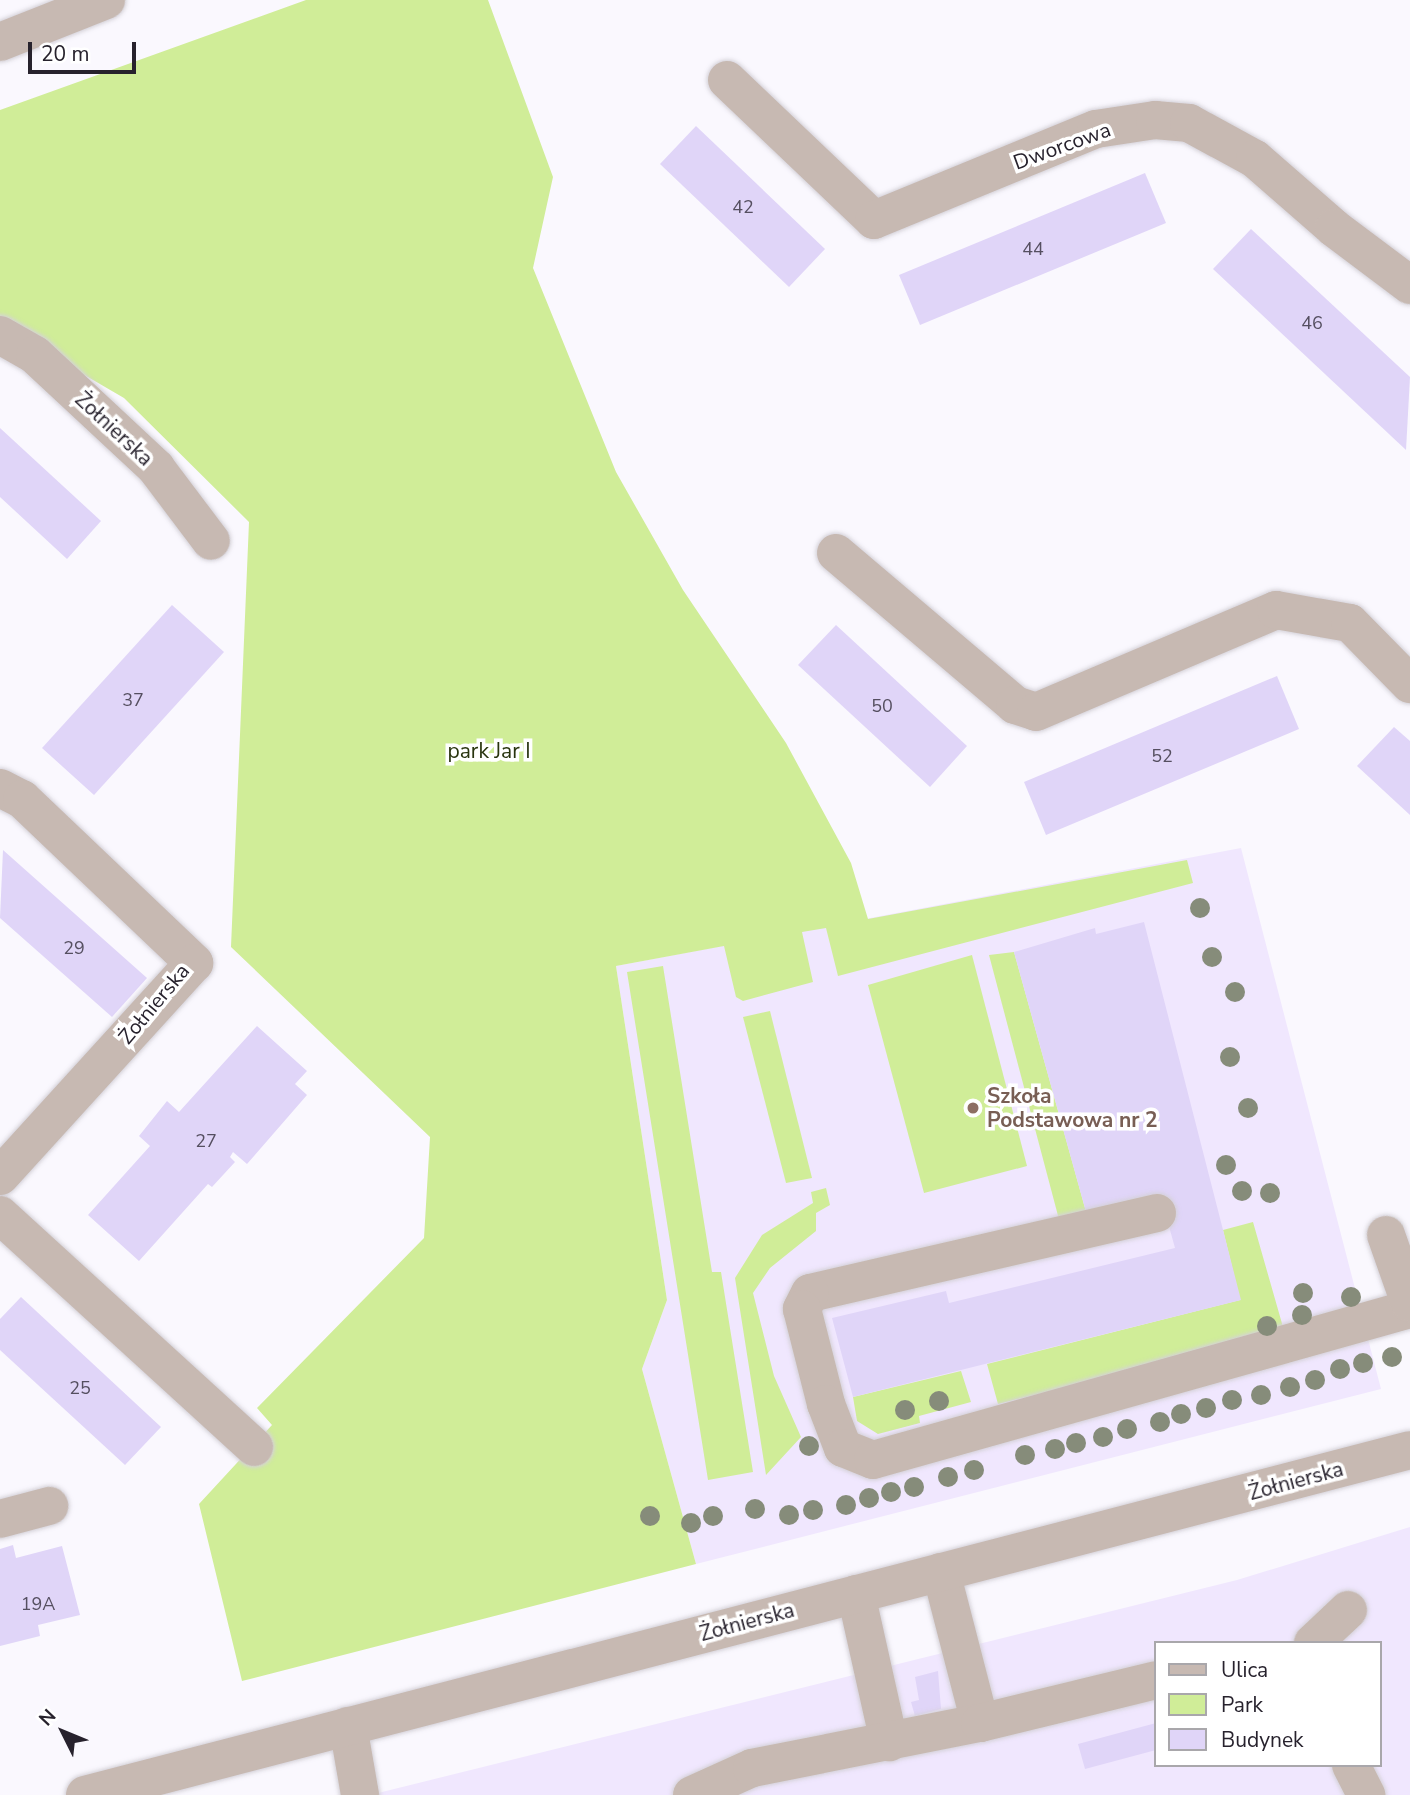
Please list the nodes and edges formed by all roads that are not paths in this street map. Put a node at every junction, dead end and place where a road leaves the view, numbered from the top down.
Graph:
1 (106, 0) edge
2 (0, 42) edge
3 (727, 80) dead end
4 (1410, 285) edge
5 (0, 335) edge
6 (211, 541) dead end
7 (836, 553) dead end
8 (1410, 684) edge
9 (0, 788) edge
10 (0, 1176) edge
11 (1157, 1213) dead end
12 (0, 1214) edge
13 (1386, 1235) dead end
14 (1410, 1303) edge
15 (1410, 1309) edge
16 (254, 1447) dead end
17 (1410, 1450) edge
18 (49, 1506) dead end
19 (0, 1519) edge
20 (941, 1572) junction
21 (856, 1594) junction
22 (1348, 1610) dead end
23 (1315, 1641) edge
24 (1154, 1680) edge
25 (980, 1723) junction
26 (348, 1726) junction
27 (889, 1742) junction
28 (1351, 1767) edge
29 (752, 1782) edge
30 (85, 1795) edge
31 (360, 1795) edge
32 (692, 1795) edge
33 (1366, 1795) edge

1 - 2 street
3 - 4 street, Dworcowa
5 - 6 street, Żołnierska
7 - 8 street
9 - 10 street, Żołnierska
11 - 15 street
12 - 16 street
13 - 14 street
17 - 20 street, Żołnierska
18 - 19 street
20 - 21 street, Żołnierska
20 - 25 street
21 - 26 street, Żołnierska
21 - 27 street
22 - 23 street
24 - 25 street
25 - 27 street
26 - 30 street, Żołnierska
26 - 31 street
27 - 29 street
28 - 33 street
29 - 32 street

